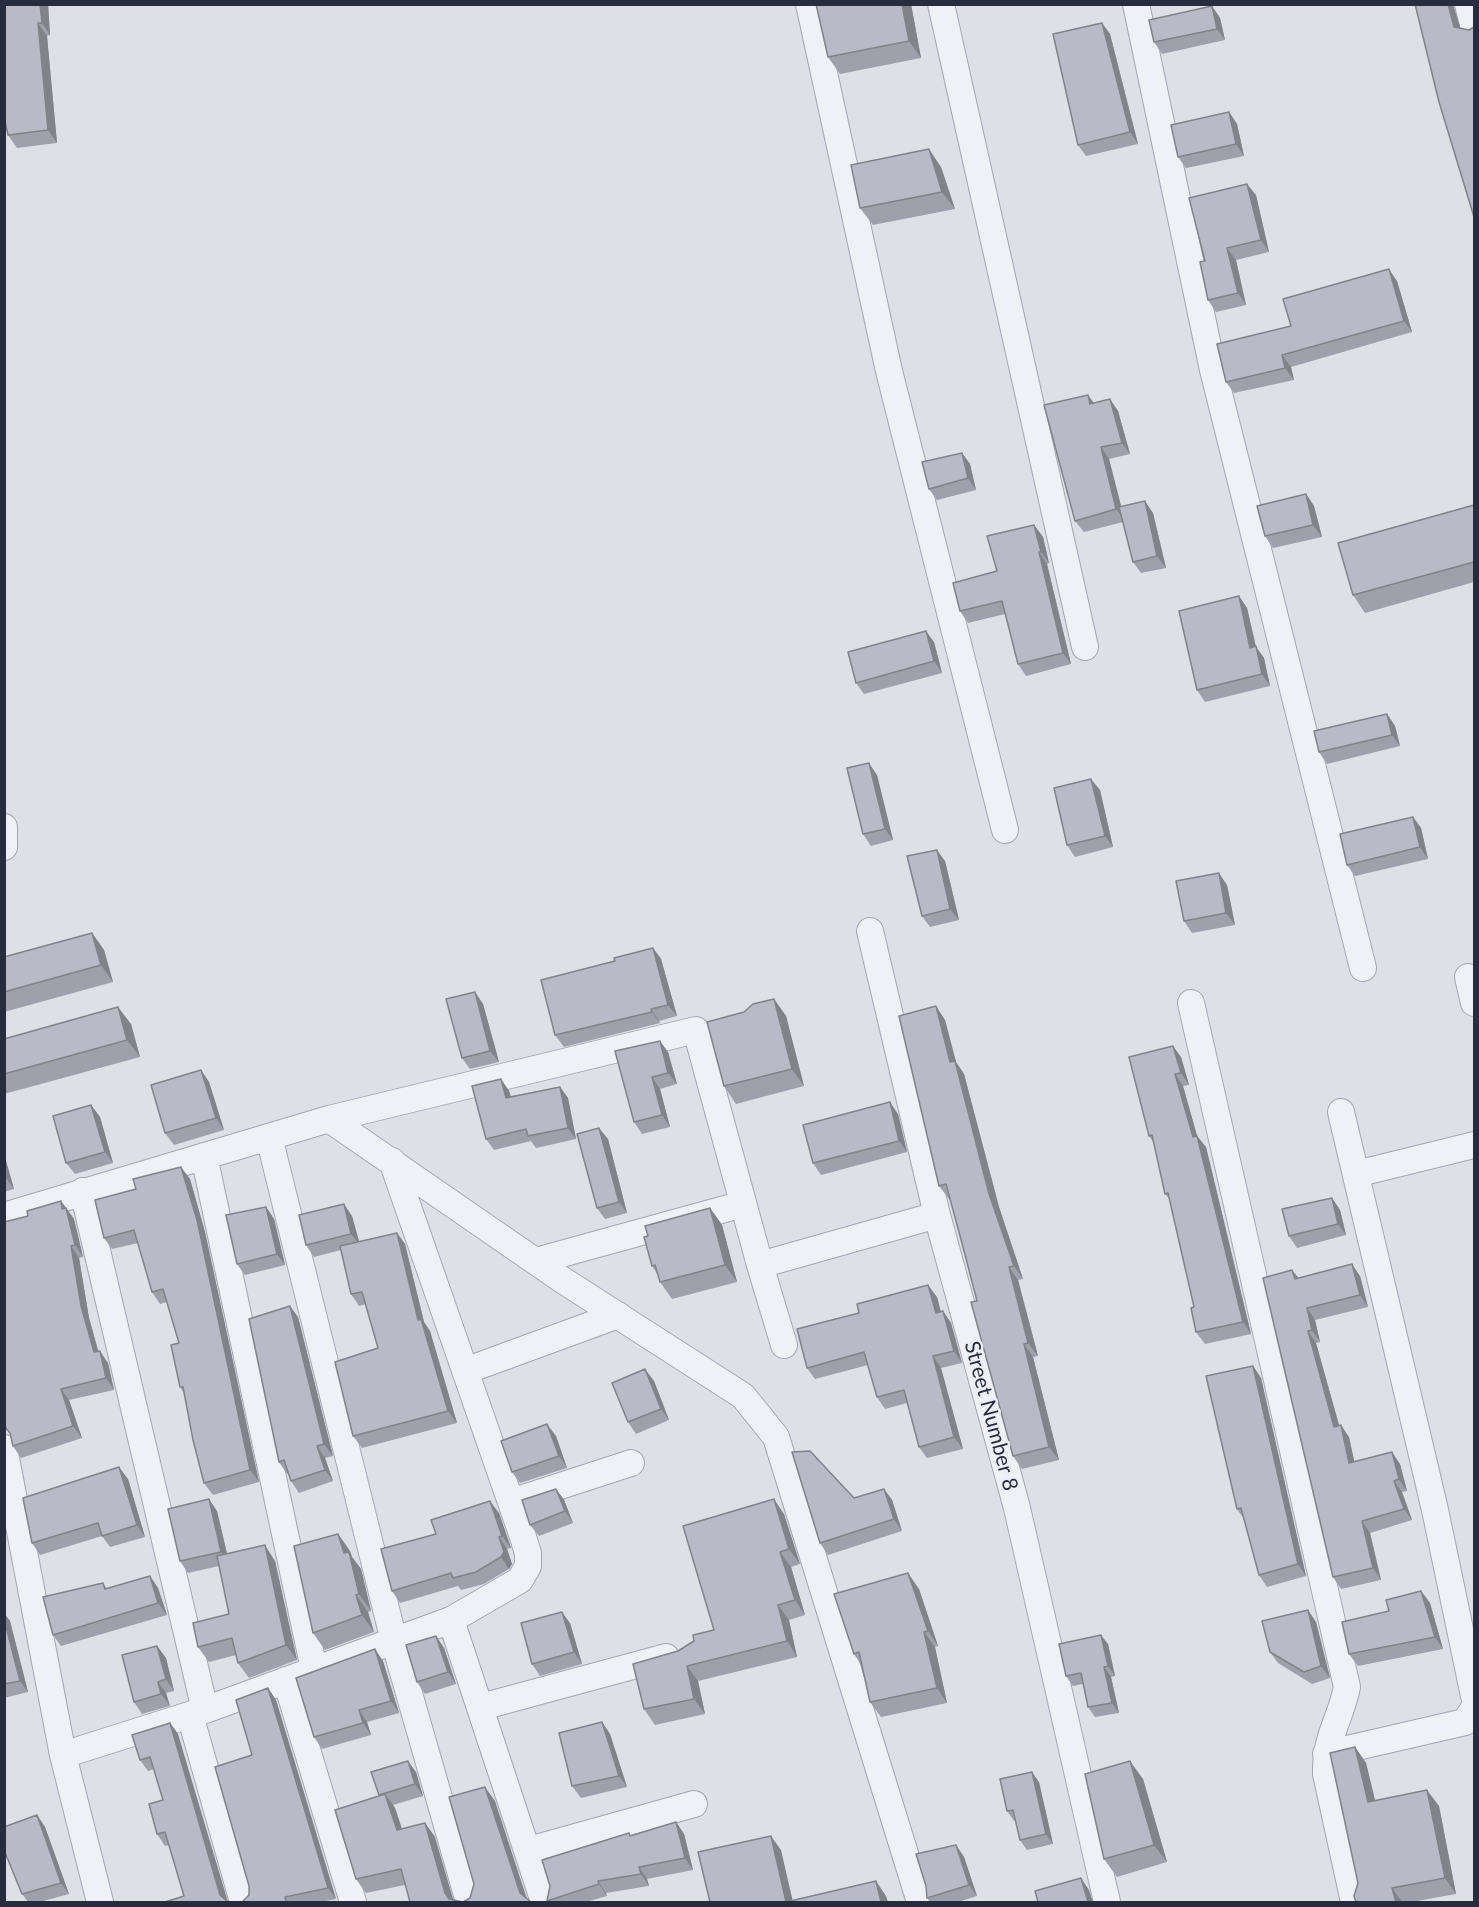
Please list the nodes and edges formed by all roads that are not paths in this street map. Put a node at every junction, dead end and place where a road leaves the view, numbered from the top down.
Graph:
1 (809, 4) edge
2 (941, 4) edge
3 (1136, 4) edge
4 (1468, 4) edge
5 (1474, 29) edge
6 (1085, 647) dead end
7 (4, 827) edge
8 (1005, 830) dead end
9 (4, 847) edge
10 (870, 930) dead end
11 (1363, 968) dead end
12 (1468, 977) dead end
13 (1191, 1003) dead end
14 (1474, 1003) edge
15 (1341, 1112) dead end
16 (329, 1119) junction
17 (269, 1137) junction
18 (1474, 1145) edge
19 (204, 1156) junction
20 (392, 1161) junction
21 (1356, 1174) junction
22 (83, 1191) junction
23 (743, 1204) junction
24 (937, 1215) junction
25 (4, 1216) edge
26 (536, 1261) junction
27 (760, 1265) junction
28 (618, 1315) junction
29 (784, 1345) dead end
30 (465, 1371) junction
31 (4, 1448) edge
32 (632, 1463) dead end
33 (511, 1502) junction
34 (10, 1511) edge
35 (451, 1620) junction
36 (394, 1641) junction
37 (685, 1652) edge
38 (314, 1669) junction
39 (286, 1680) junction
40 (1474, 1696) edge
41 (481, 1707) junction
42 (1474, 1708) edge
43 (198, 1713) junction
44 (1326, 1754) junction
45 (63, 1755) junction
46 (694, 1804) dead end
47 (529, 1850) junction
48 (100, 1902) edge
49 (243, 1902) edge
50 (353, 1902) edge
51 (469, 1902) edge
52 (544, 1902) edge
53 (920, 1902) edge
54 (1107, 1902) edge
55 (1354, 1902) edge

1 - 8 street
2 - 6 street
3 - 11 street
4 - 5 street
7 - 9 street
10 - 24 street, Street Number 8
12 - 14 street
13 - 44 street
15 - 21 street
16 - 17 street
16 - 20 street
16 - 23 street
17 - 19 street
17 - 36 street
18 - 21 street
19 - 22 street
19 - 38 street
20 - 26 street
20 - 30 street
21 - 40 street
22 - 25 street
22 - 43 street
23 - 26 street
23 - 27 street
24 - 27 street
24 - 54 street, Street Number 8
26 - 28 street
27 - 29 street
28 - 30 street
28 - 53 street
30 - 33 street
31 - 34 street
32 - 33 street
33 - 35 street
34 - 45 street
35 - 36 street
35 - 41 street
36 - 38 street
36 - 51 street
37 - 41 street
38 - 39 street
39 - 43 street
39 - 50 street
41 - 47 street
42 - 44 street
43 - 45 street
43 - 49 street
44 - 55 street
45 - 48 street
46 - 47 street
47 - 52 street

